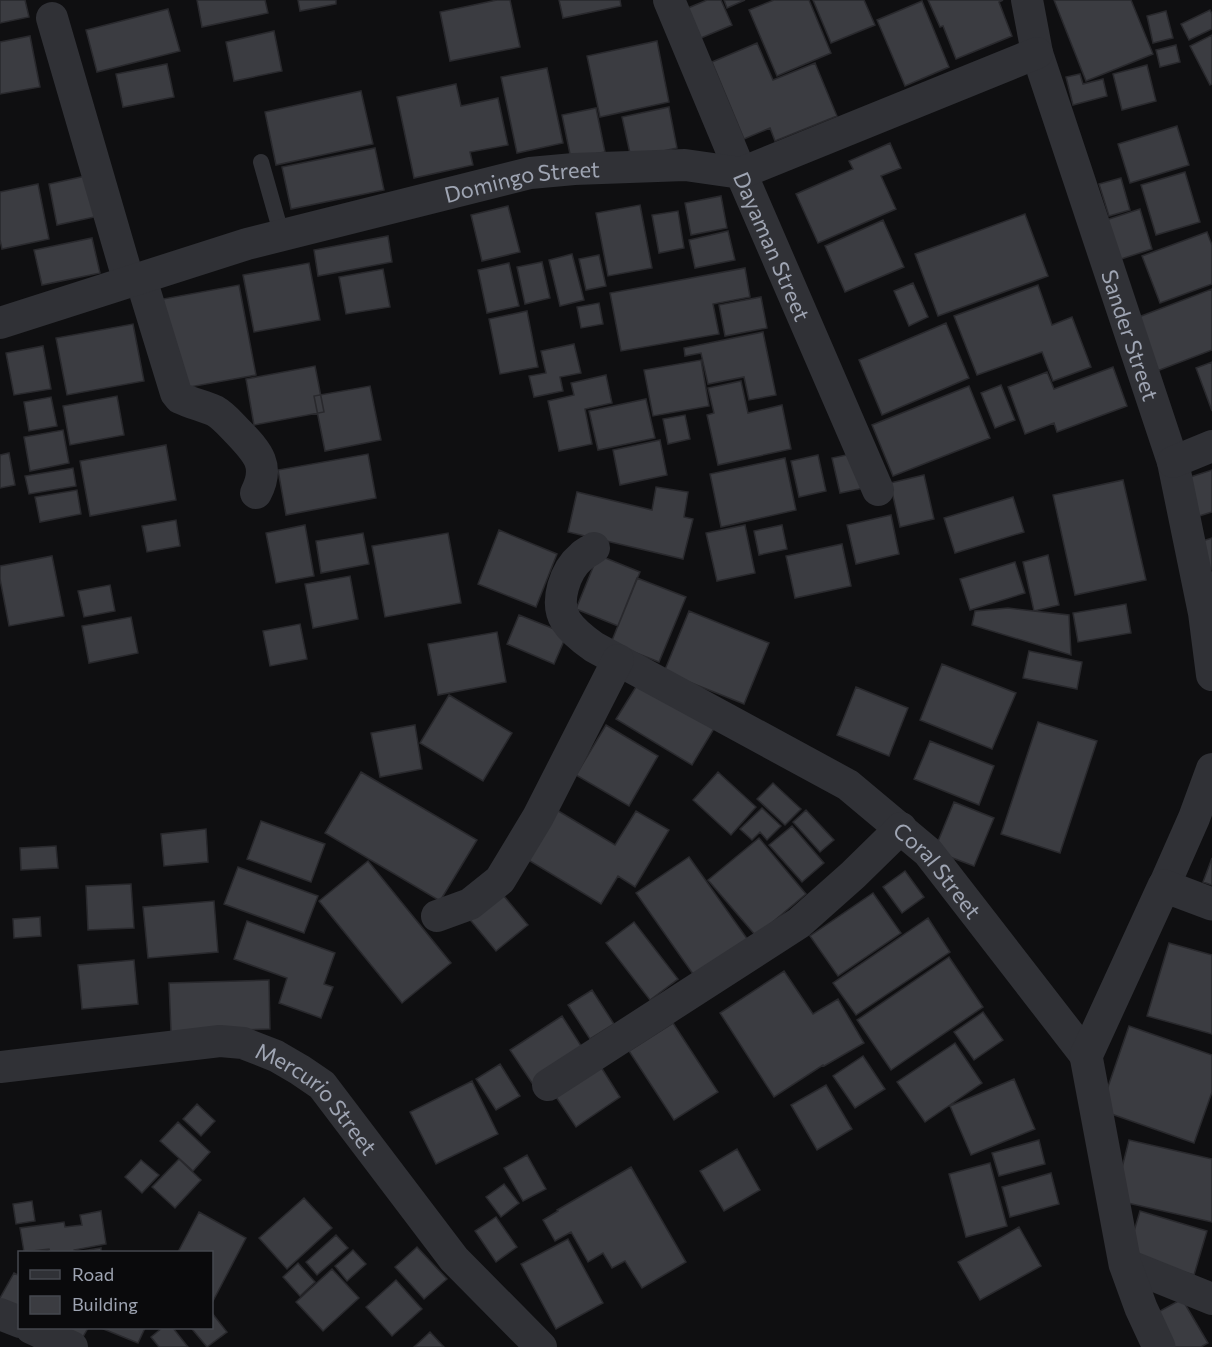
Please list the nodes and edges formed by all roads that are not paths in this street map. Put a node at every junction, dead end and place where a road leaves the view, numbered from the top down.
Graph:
1 (669, 0) edge
2 (1027, 0) edge
3 (52, 18) dead end
4 (1037, 53) junction
5 (261, 162) dead end
6 (741, 173) junction
7 (282, 236) junction
8 (135, 280) junction
9 (0, 323) edge
10 (1212, 447) edge
11 (1173, 462) junction
12 (878, 490) dead end
13 (256, 493) dead end
14 (594, 548) dead end
15 (618, 660) junction
16 (1212, 675) edge
17 (1212, 769) edge
18 (901, 828) junction
19 (1164, 886) junction
20 (1212, 904) edge
21 (437, 916) dead end
22 (1086, 1056) junction
23 (0, 1067) edge
24 (548, 1085) dead end
25 (1125, 1264) junction
26 (1212, 1299) edge
27 (0, 1314) edge
28 (18, 1321) edge
29 (33, 1329) edge
30 (72, 1347) edge
31 (541, 1347) edge
32 (1159, 1347) edge

1 - 6 street, Dayaman Street
2 - 4 street, Sander Street
3 - 8 street
4 - 6 street
4 - 11 street, Sander Street
5 - 7 lane
6 - 7 street, Domingo Street
6 - 12 street, Dayaman Street
7 - 8 street, Domingo Street
8 - 9 street, Domingo Street
8 - 13 street
10 - 11 street
11 - 16 street, Sander Street
14 - 15 street, Coral Street
15 - 18 street, Coral Street
15 - 21 street
17 - 19 street
18 - 22 street, Coral Street
18 - 24 street
19 - 20 street
19 - 22 street
22 - 25 street, Coral Street
23 - 31 street, Mercurio Street
25 - 26 street
25 - 32 street, Coral Street
27 - 28 street
29 - 30 street

